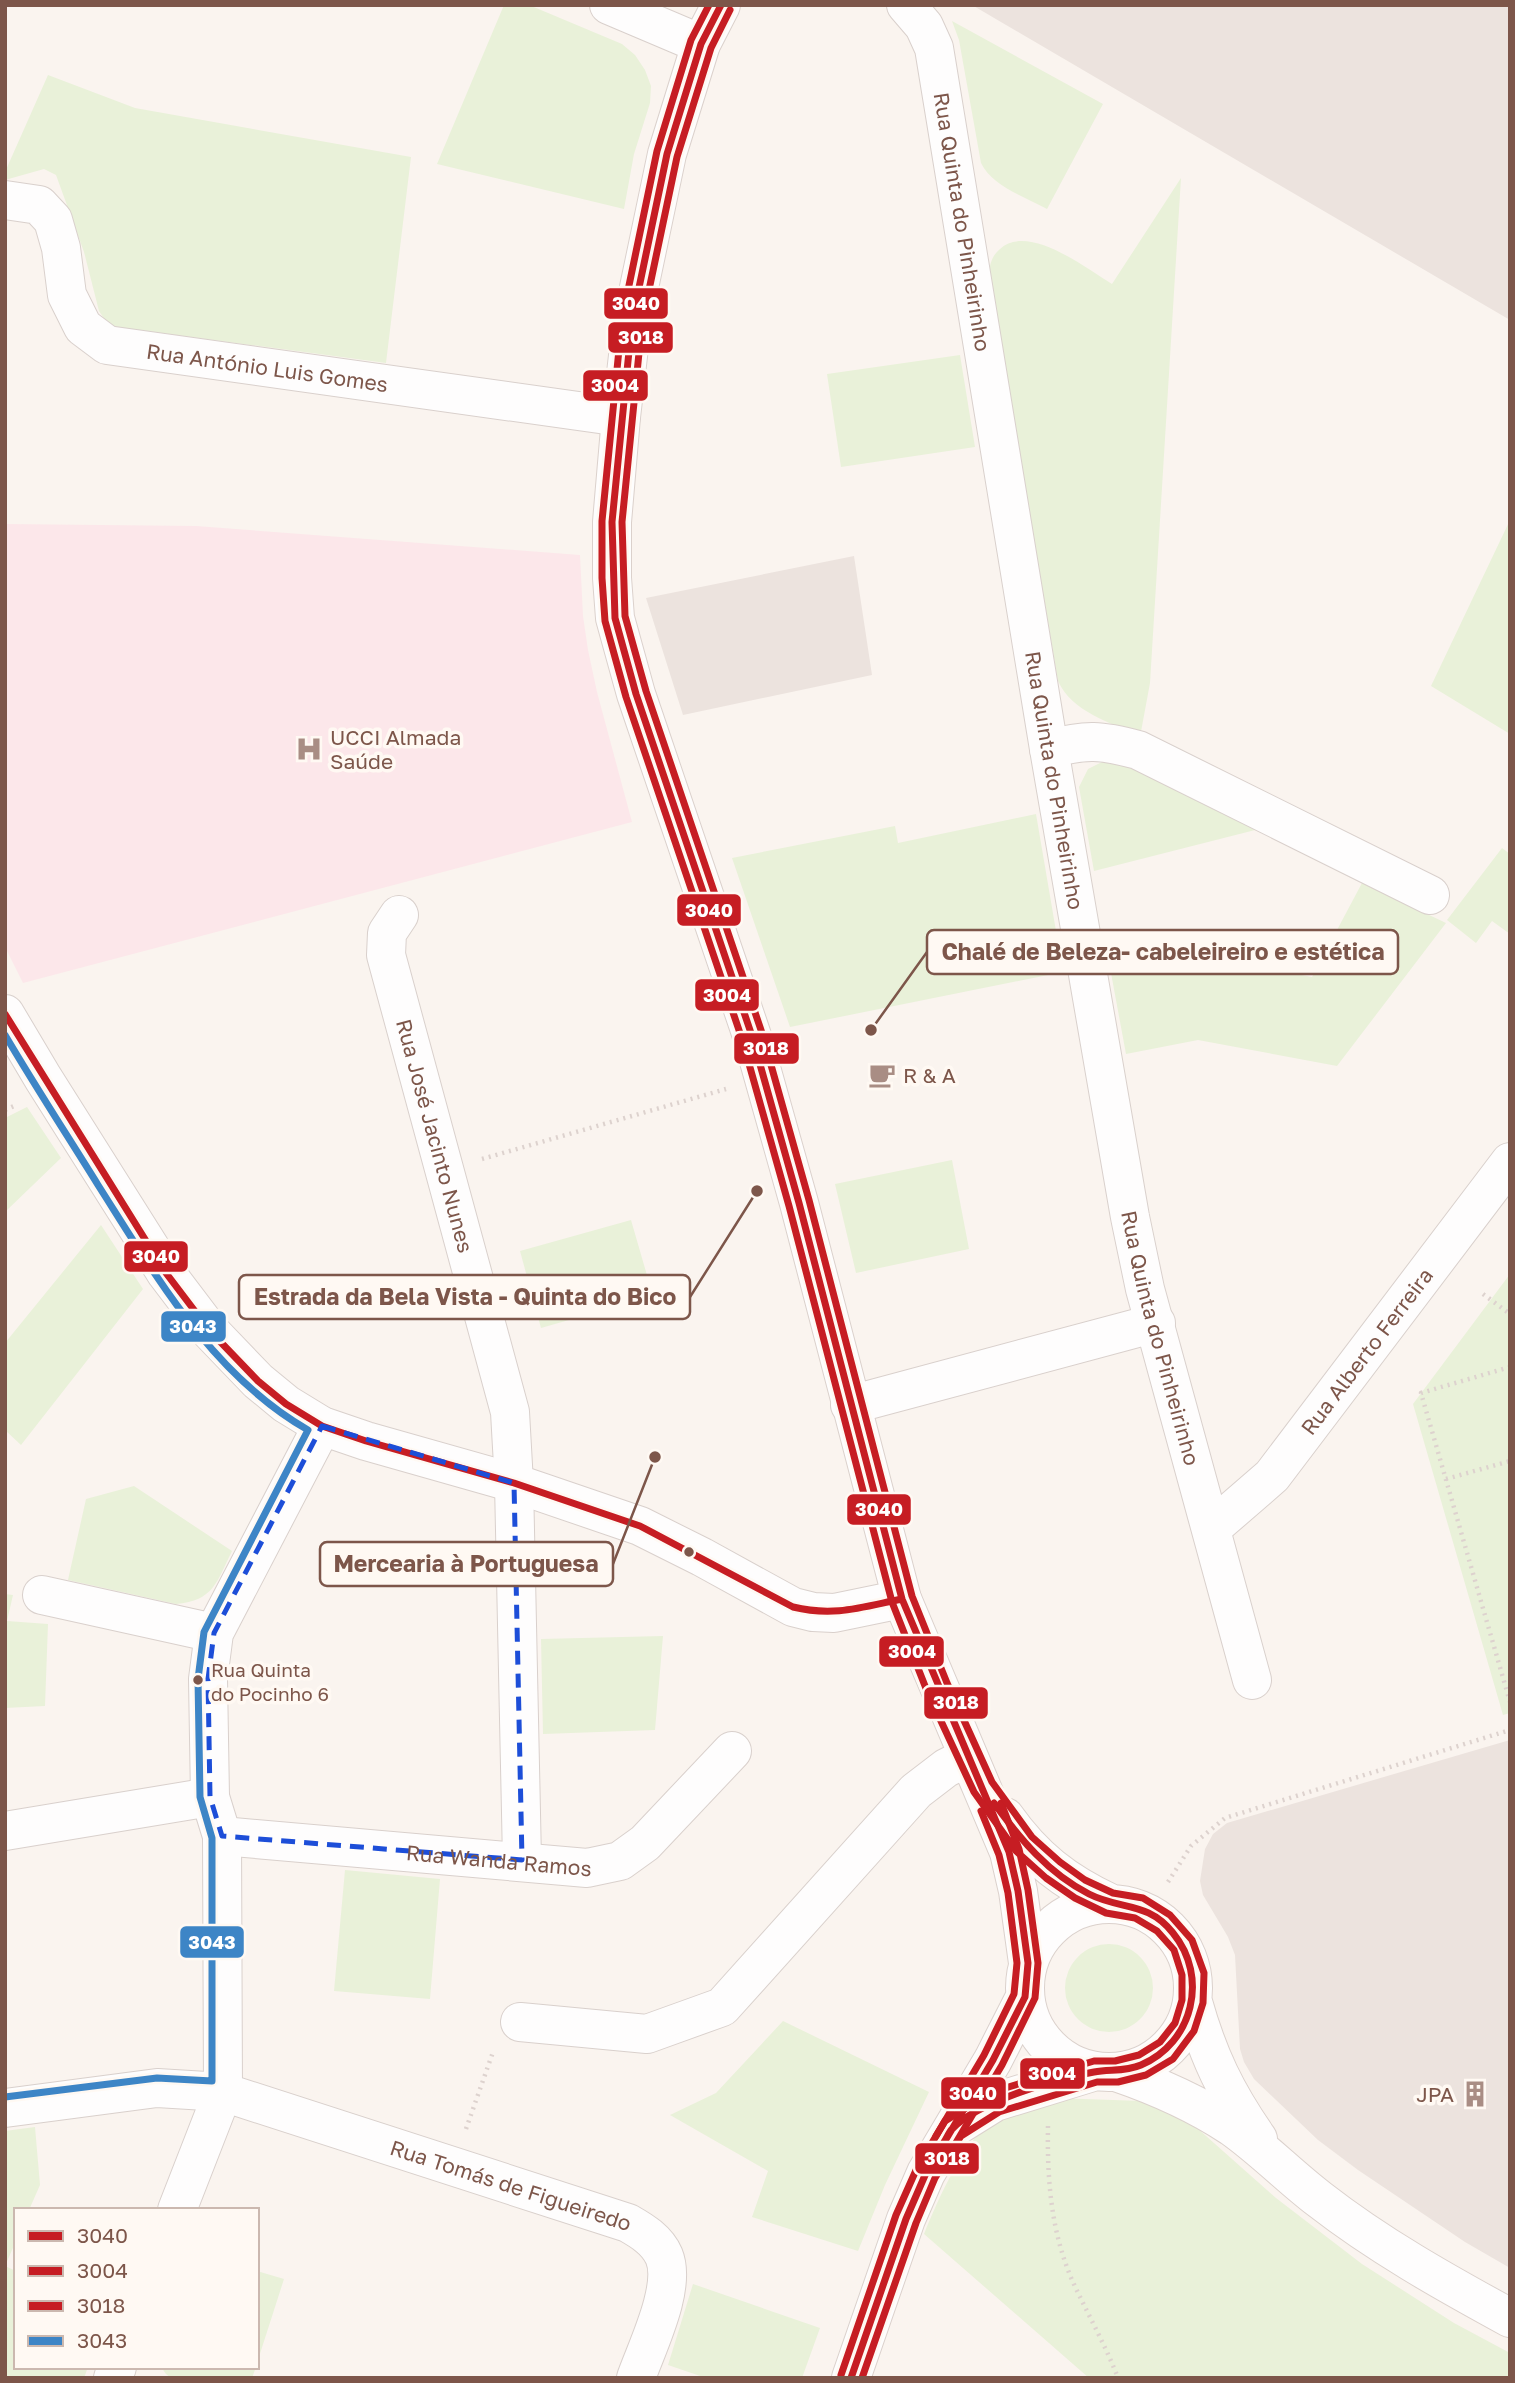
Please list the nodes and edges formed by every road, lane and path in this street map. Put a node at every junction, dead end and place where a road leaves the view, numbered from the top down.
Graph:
1 (609, 5) edge
2 (721, 5) edge
3 (906, 5) edge
4 (701, 44) junction
5 (5, 200) edge
6 (621, 417) junction
7 (1049, 749) junction
8 (1430, 895) dead end
9 (399, 915) dead end
10 (5, 1014) edge
11 (727, 1089) dead end
12 (1510, 1162) edge
13 (444, 1170) junction
14 (1483, 1294) dead end
15 (1510, 1314) edge
16 (1156, 1323) junction
17 (1510, 1367) edge
18 (850, 1405) junction
19 (322, 1426) junction
20 (1510, 1461) edge
21 (1446, 1479) junction
22 (514, 1483) junction
23 (1212, 1528) junction
24 (42, 1595) dead end
25 (902, 1600) junction
26 (214, 1633) junction
27 (1252, 1679) dead end
28 (1510, 1702) edge
29 (1510, 1730) edge
30 (732, 1751) dead end
31 (975, 1772) junction
32 (210, 1797) junction
33 (6, 1831) edge
34 (222, 1836) junction
35 (5, 1837) edge
36 (522, 1860) junction
37 (1168, 1882) dead end
38 (1110, 1903) junction
39 (1027, 1980) junction
40 (1193, 2002) junction
41 (520, 2022) joint
42 (1106, 2072) junction
43 (223, 2092) junction
44 (5, 2108) edge
45 (1045, 2116) dead end
46 (953, 2128) junction
47 (1272, 2158) junction
48 (453, 2166) junction
49 (178, 2208) edge
50 (1510, 2318) edge
51 (636, 2378) edge
52 (851, 2378) edge
53 (1118, 2378) edge

1 - 4 street
2 - 4 street
3 - 7 street, Rua Quinta do Pinheirinho
4 - 6 street
5 - 6 street, Rua António Luis Gomes
6 - 18 street
7 - 8 street
7 - 16 street, Rua Quinta do Pinheirinho
9 - 13 street, Rua José Jacinto Nunes
10 - 19 street
11 - 13 path
12 - 23 street, Rua Alberto Ferreira
13 - 22 street, Rua José Jacinto Nunes
14 - 15 path
16 - 18 street
16 - 23 street, Rua Quinta do Pinheirinho
17 - 21 path
18 - 25 street
19 - 22 street
19 - 26 street
20 - 21 path
21 - 28 path
22 - 25 street
22 - 36 street, Rua José Jacinto Nunes
23 - 27 street, Rua Quinta do Pinheirinho
24 - 26 street
25 - 31 street
26 - 32 street
29 - 37 path
30 - 36 street, Rua Wanda Ramos
31 - 38 street
31 - 39 street
31 - 41 street
32 - 33 street
32 - 34 street
33 - 35 street
34 - 36 street, Rua Wanda Ramos
34 - 43 street
38 - 39 street
38 - 40 street
39 - 42 street
39 - 46 street
40 - 42 street
40 - 47 street
41 - 48 path
42 - 46 street
42 - 47 street
43 - 44 street, Rua Tomás de Figueiredo
43 - 48 street, Rua Tomás de Figueiredo
43 - 49 street
45 - 53 path
46 - 52 street
47 - 50 street
48 - 51 street, Rua Tomás de Figueiredo

